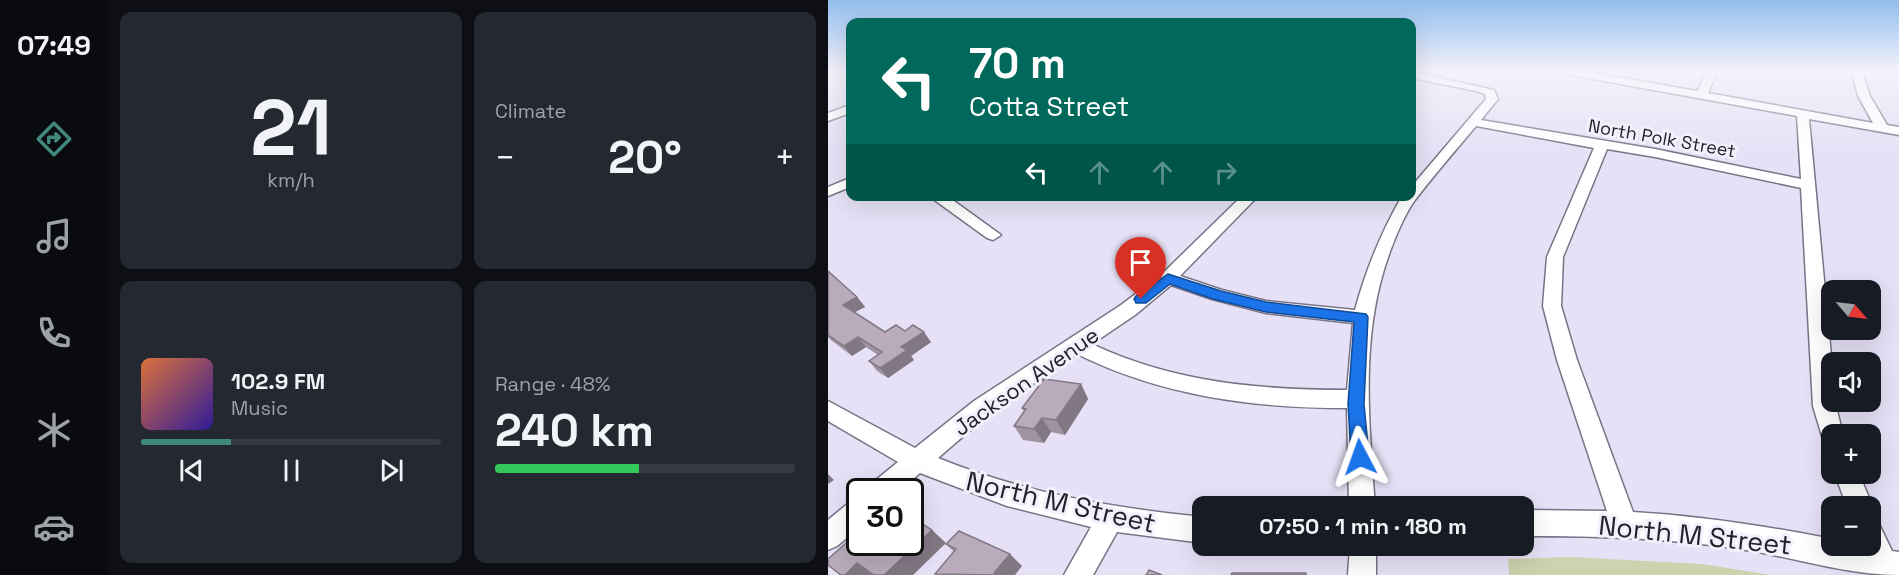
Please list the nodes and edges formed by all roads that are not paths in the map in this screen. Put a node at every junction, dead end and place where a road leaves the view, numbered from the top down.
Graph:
1 (1492, 99) edge
2 (1717, 99) edge
3 (1866, 99) edge
4 (846, 110) edge
5 (1803, 114) junction
6 (828, 117) edge
7 (1474, 122) junction
8 (1882, 128) junction
9 (1899, 131) edge
10 (1602, 145) junction
11 (846, 184) edge
12 (1809, 185) junction
13 (1416, 190) edge
14 (828, 192) edge
15 (943, 201) edge
16 (1246, 201) edge
17 (1408, 201) edge
18 (993, 235) dead end
19 (1168, 278) junction
20 (1361, 317) junction
21 (1077, 345) junction
22 (1356, 399) junction
23 (828, 410) edge
24 (1829, 424) edge
25 (916, 461) junction
26 (896, 478) edge
27 (1361, 496) edge
28 (1112, 518) junction
29 (846, 522) edge
30 (1534, 523) edge
31 (1625, 525) junction
32 (1192, 529) edge
33 (828, 537) edge
34 (1881, 550) edge
35 (1363, 556) edge
36 (1891, 565) edge
37 (1078, 575) edge
38 (1362, 575) edge

1 - 7 street
2 - 5 street
3 - 8 street
4 - 6 street
5 - 8 street
5 - 12 street
7 - 10 street, North Polk Street
7 - 13 street
8 - 9 street
10 - 12 street, North Polk Street
10 - 31 street
11 - 14 street
12 - 24 street
15 - 18 street
16 - 19 street, Jackson Avenue
17 - 20 street
19 - 20 street
19 - 21 street, Jackson Avenue
20 - 22 street
21 - 22 street
21 - 25 street, Jackson Avenue
22 - 27 street
23 - 25 street, North M Street
25 - 26 street, Jackson Avenue
25 - 28 street, North M Street
28 - 32 street, North M Street
28 - 37 street
29 - 33 street
30 - 31 street, North M Street
31 - 36 street, North M Street
34 - 36 street
35 - 38 street

